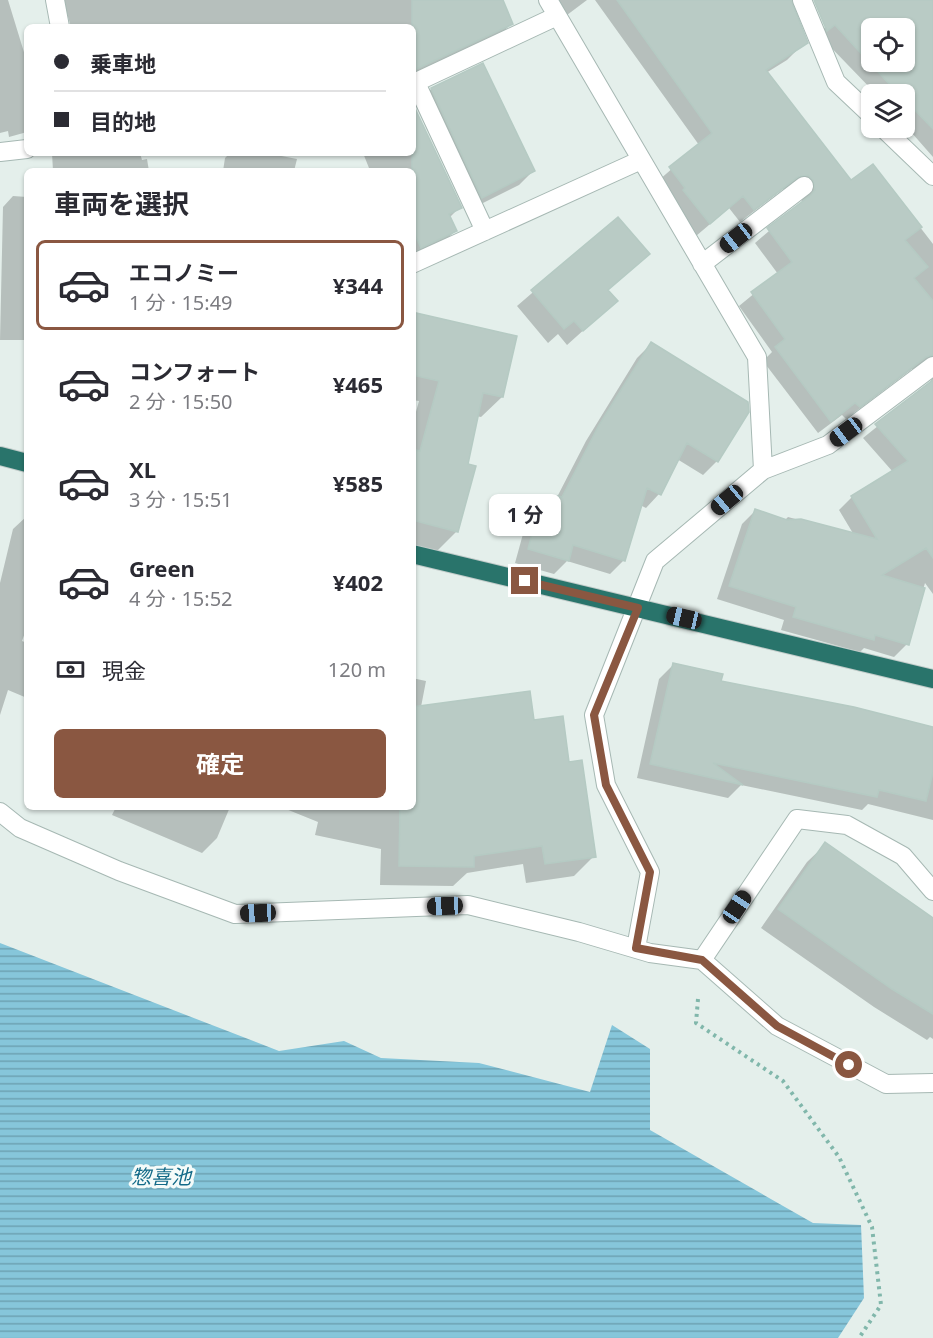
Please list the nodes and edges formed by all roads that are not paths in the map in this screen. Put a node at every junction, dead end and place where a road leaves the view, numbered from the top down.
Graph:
1 (55, 0) edge
2 (548, 0) edge
3 (802, 0) edge
4 (557, 16) junction
5 (59, 24) edge
6 (416, 83) edge
7 (416, 88) edge
8 (861, 106) edge
9 (893, 138) edge
10 (24, 149) edge
11 (0, 152) edge
12 (641, 160) junction
13 (933, 176) edge
14 (804, 186) dead end
15 (485, 231) junction
16 (416, 262) edge
17 (702, 264) junction
18 (933, 366) edge
19 (0, 456) edge
20 (24, 462) edge
21 (763, 470) junction
22 (416, 555) edge
23 (638, 608) junction
24 (933, 679) edge
25 (0, 812) edge
26 (933, 891) edge
27 (636, 948) junction
28 (702, 960) junction
29 (933, 1083) edge

1 - 5 street
2 - 4 street
3 - 8 street
4 - 6 street
4 - 12 street
7 - 15 street
9 - 13 street
10 - 11 street
12 - 15 street
12 - 17 street
14 - 17 street
15 - 16 street
17 - 21 street
18 - 21 street
19 - 20 highway
21 - 23 street
22 - 23 highway
23 - 24 highway
23 - 27 street
25 - 27 street
26 - 28 street
27 - 28 street
28 - 29 street

